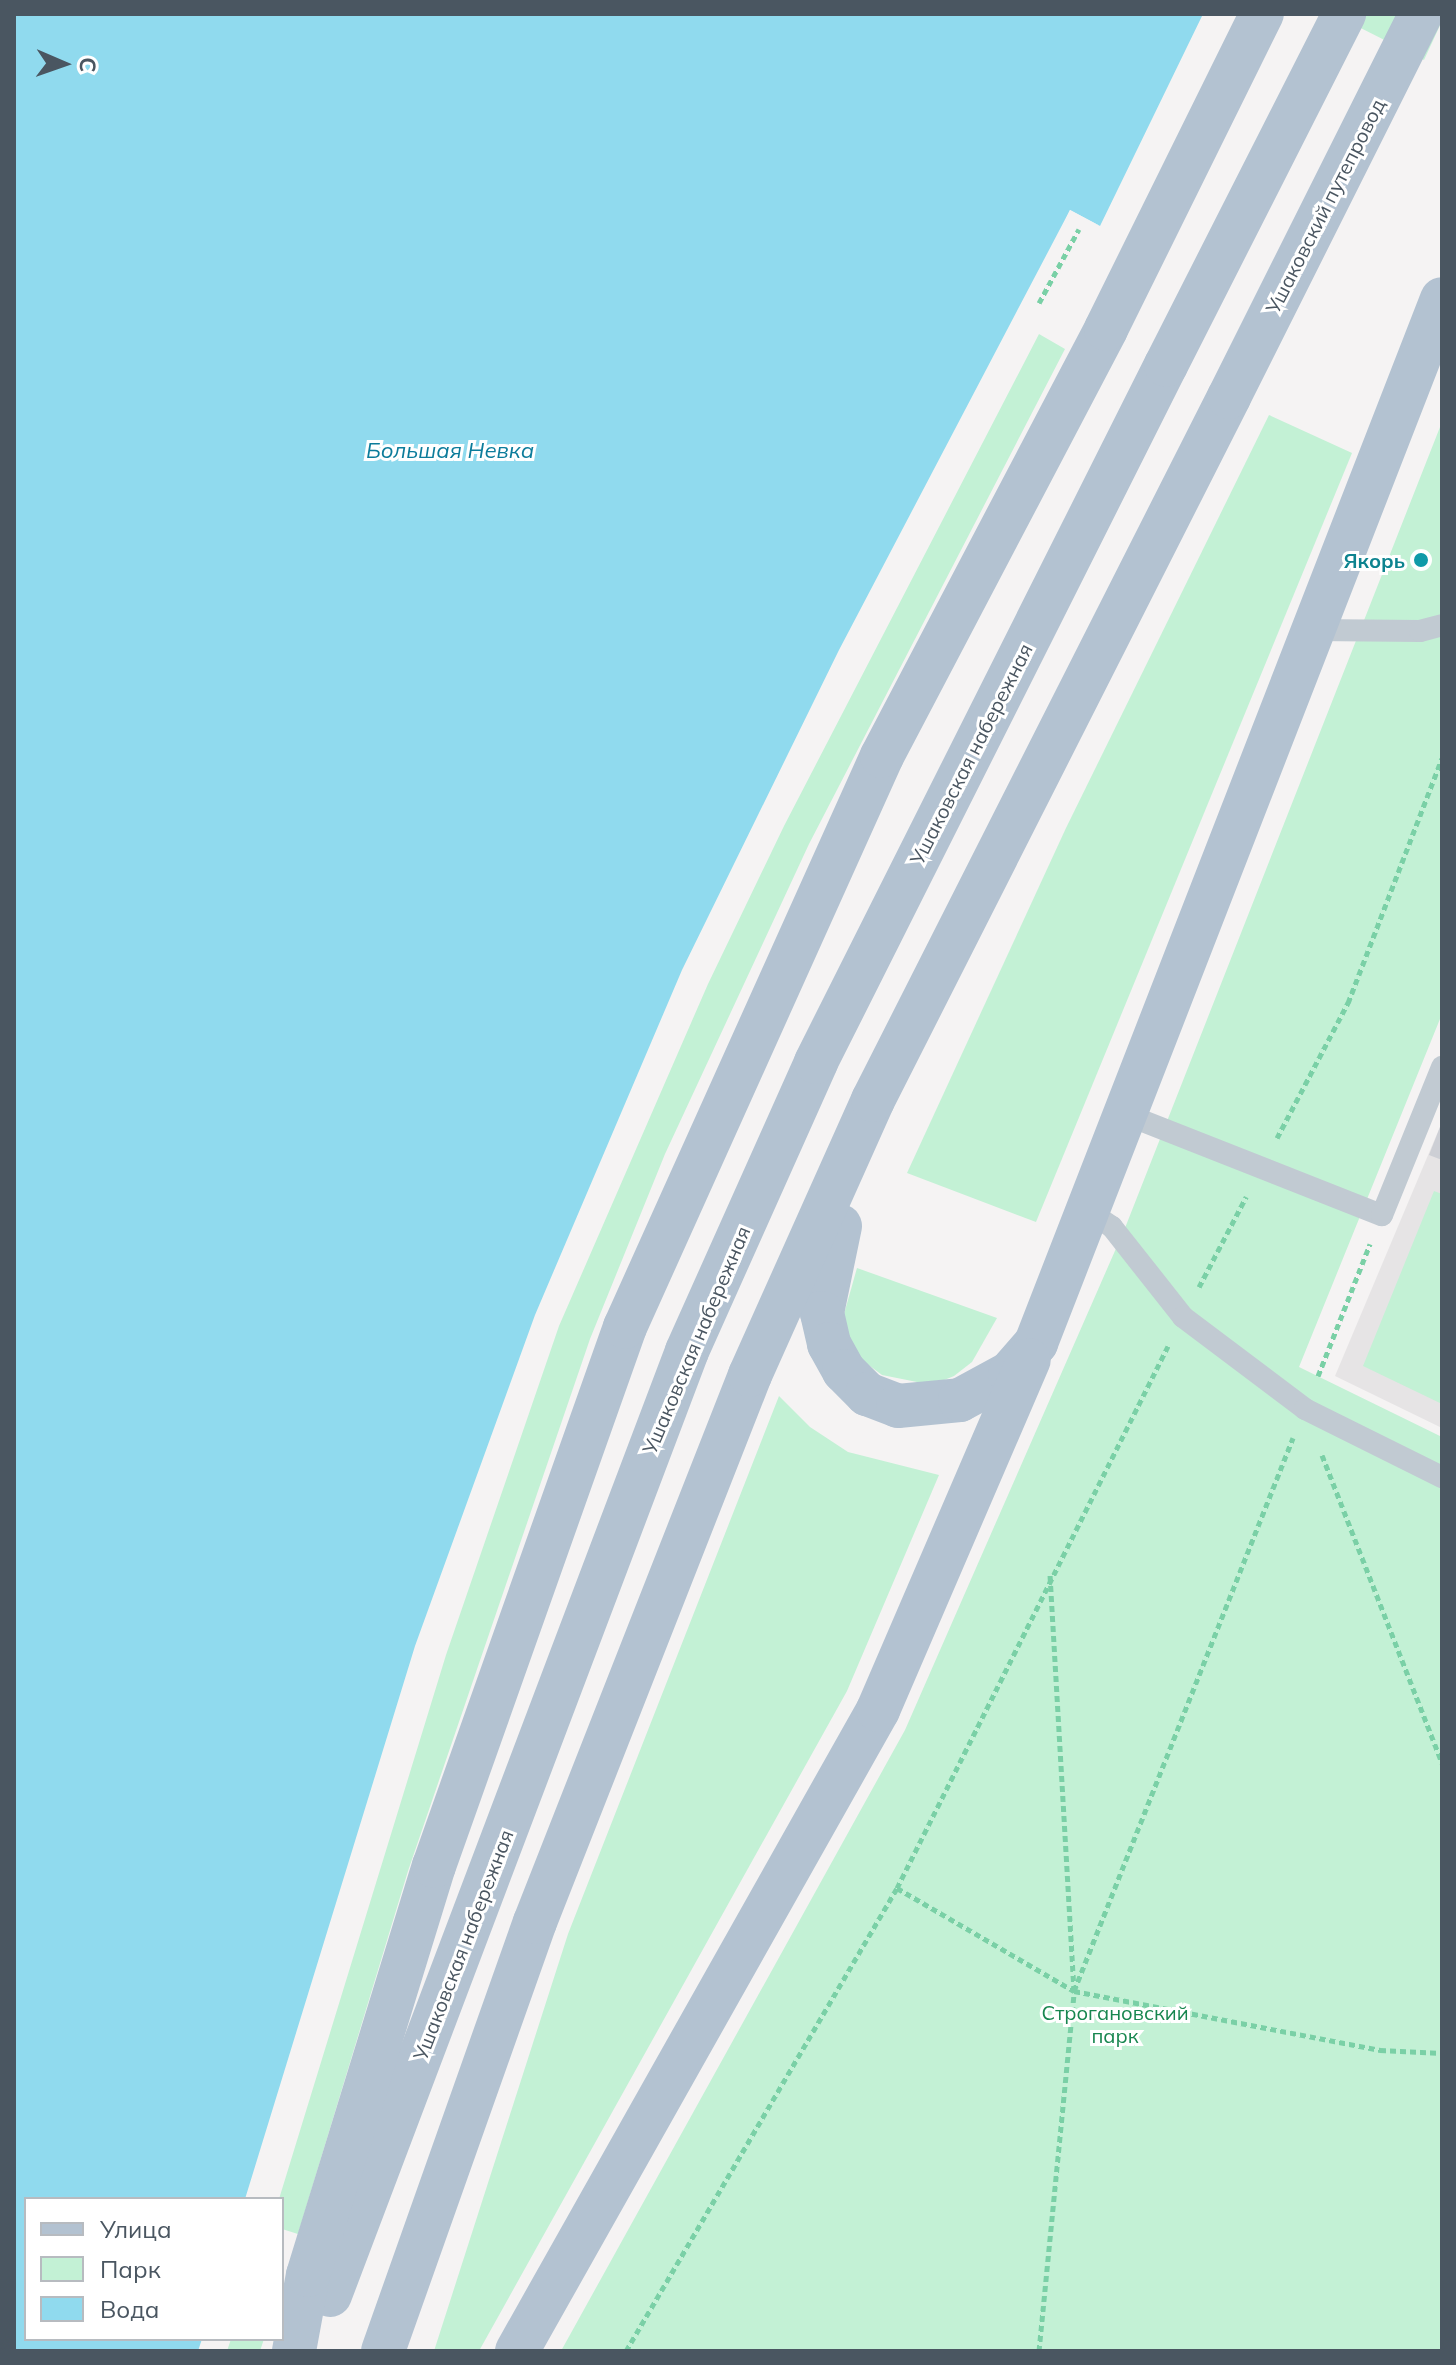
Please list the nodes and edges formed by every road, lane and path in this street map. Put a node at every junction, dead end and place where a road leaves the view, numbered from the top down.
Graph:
1 (1262, 14) edge
2 (1344, 14) edge
3 (1421, 14) edge
4 (1079, 229) dead end
5 (1442, 299) edge
6 (1039, 303) dead end
7 (1442, 625) edge
8 (1314, 630) junction
9 (1442, 758) edge
10 (1442, 1067) edge
11 (873, 1100) junction
12 (1125, 1114) junction
13 (1262, 1168) junction
14 (1087, 1210) junction
15 (1382, 1215) junction
16 (1183, 1317) junction
17 (1036, 1343) junction
18 (1305, 1409) junction
19 (1442, 1477) edge
20 (1050, 1574) junction
21 (1442, 1763) edge
22 (897, 1888) junction
23 (1074, 1991) junction
24 (1442, 2053) edge
25 (295, 2271) edge
26 (294, 2351) edge
27 (309, 2351) edge
28 (383, 2351) edge
29 (517, 2351) edge
30 (626, 2351) edge
31 (1039, 2351) edge

1 - 25 main road
2 - 27 main road, Ушаковская набережная, bridge
3 - 11 main road, Ушаковский путепровод, bridge
4 - 6 path
5 - 8 main road
7 - 8 lane
8 - 12 main road
9 - 13 path
10 - 15 lane
11 - 17 main road
11 - 28 main road
12 - 13 lane
12 - 14 main road
13 - 15 lane
13 - 16 path
14 - 16 lane
14 - 17 main road
15 - 18 path
16 - 18 lane
16 - 20 path
17 - 29 main road
18 - 19 lane
18 - 21 path
18 - 23 path
20 - 22 path
20 - 23 path
22 - 23 path
22 - 30 path
23 - 24 path
23 - 31 path
25 - 26 main road

